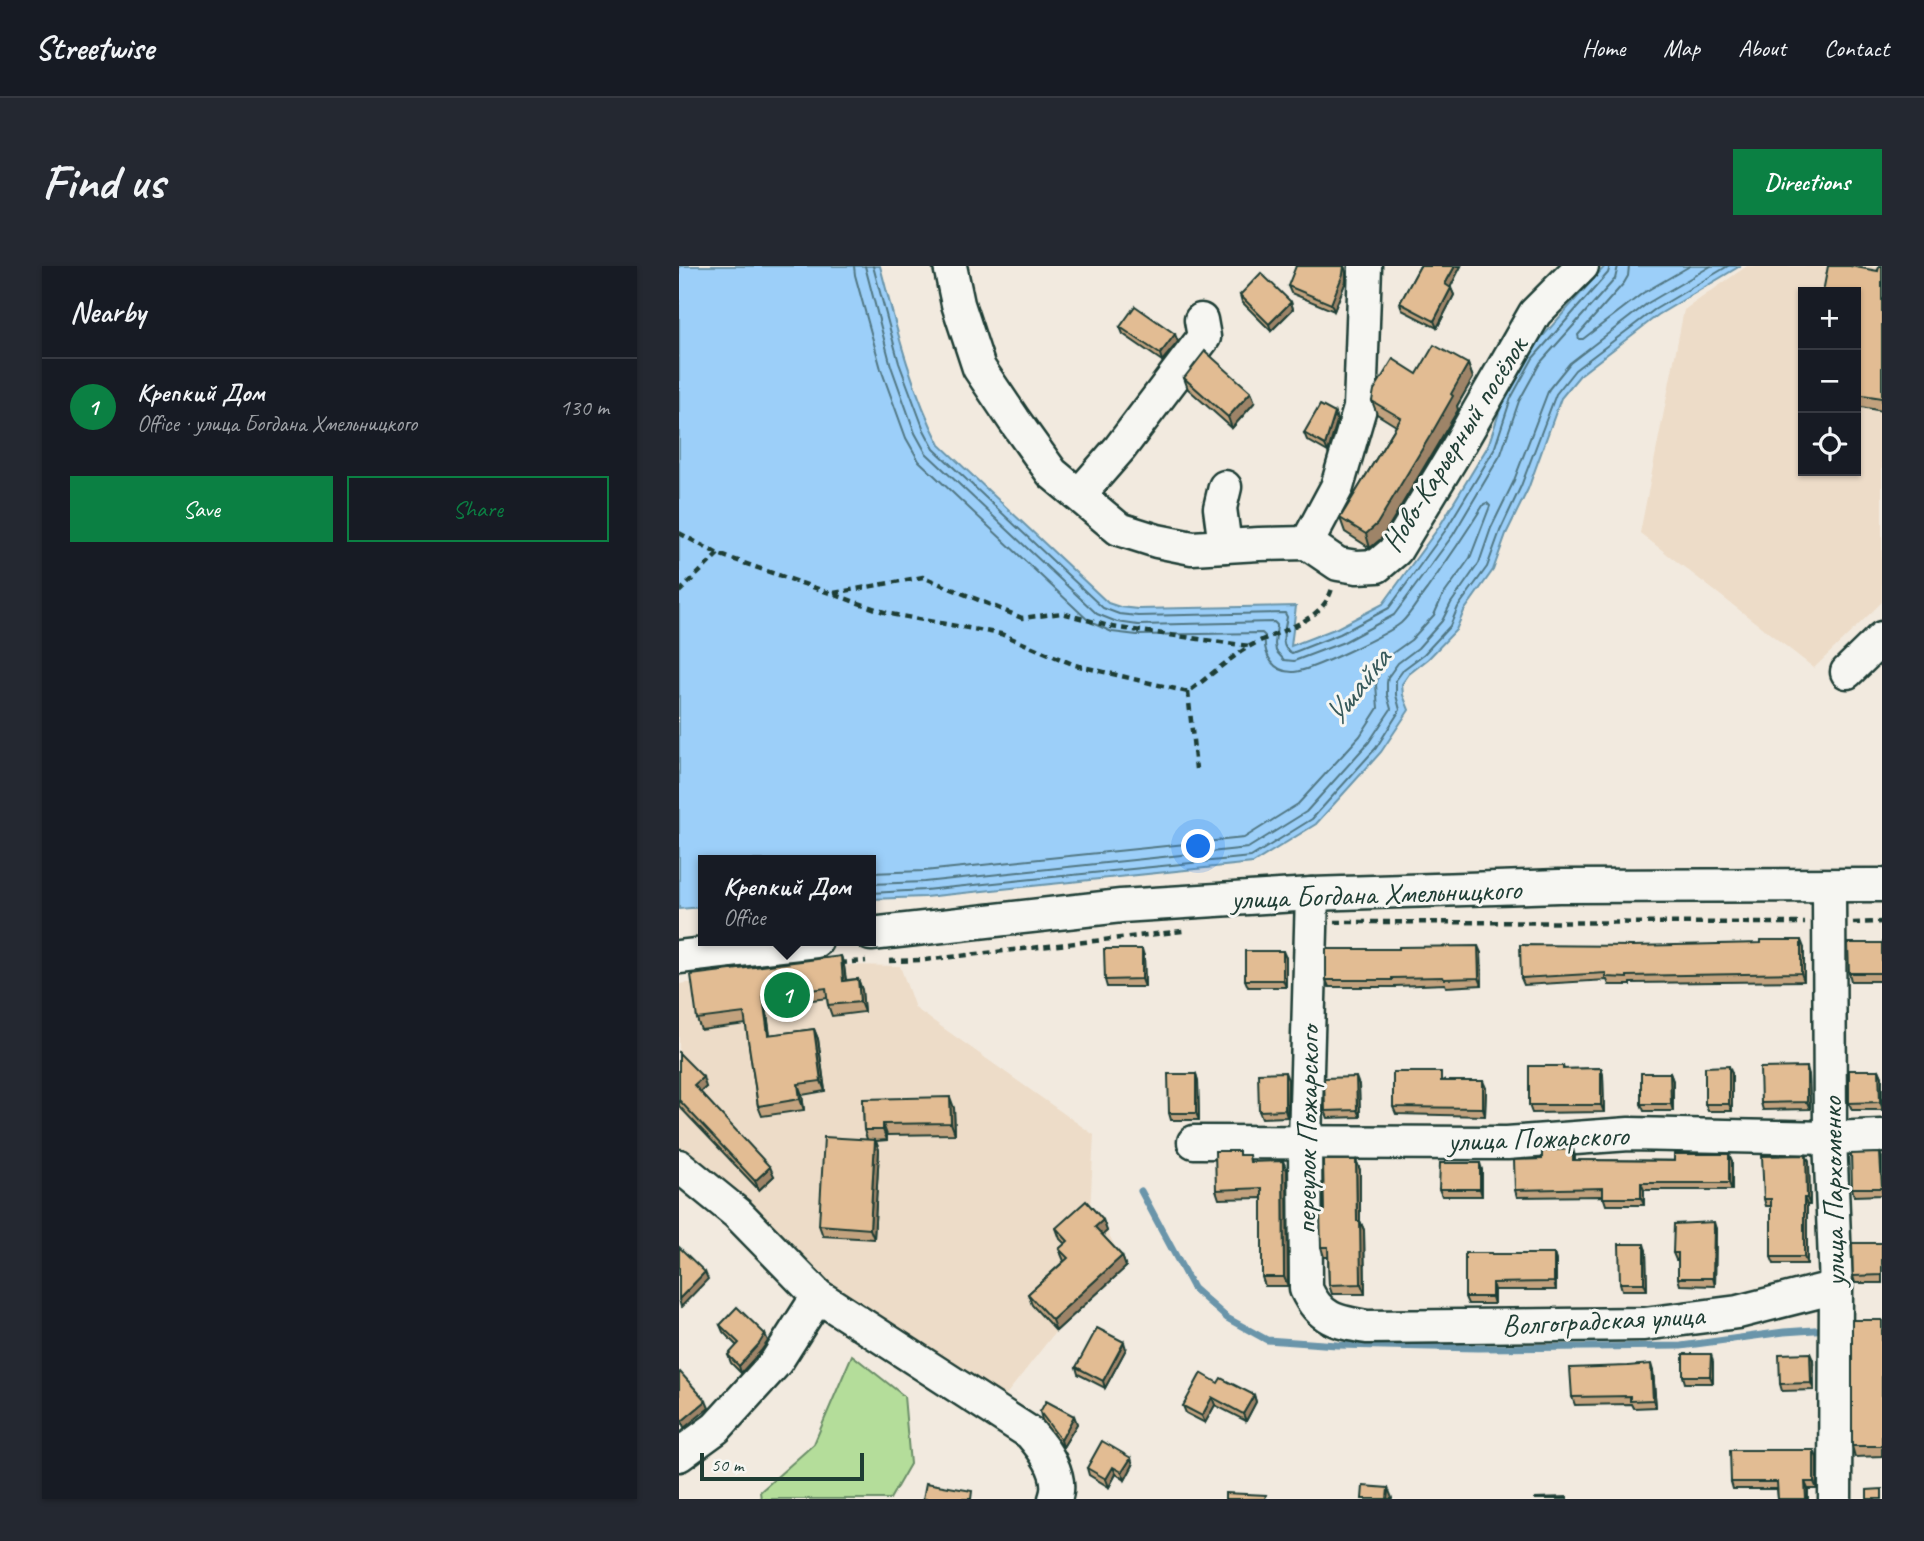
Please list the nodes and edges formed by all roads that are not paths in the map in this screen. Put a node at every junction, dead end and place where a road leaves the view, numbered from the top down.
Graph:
1 (950, 266) edge
2 (1364, 266) edge
3 (1582, 266) edge
4 (1201, 320) dead end
5 (1225, 487) dead end
6 (1079, 495) junction
7 (1307, 543) junction
8 (1225, 546) junction
9 (1882, 638) edge
10 (1847, 672) dead end
11 (1882, 885) edge
12 (1829, 886) junction
13 (1311, 908) junction
14 (826, 952) edge
15 (877, 952) edge
16 (679, 957) edge
17 (1882, 1136) edge
18 (1831, 1138) junction
19 (1193, 1142) dead end
20 (1305, 1142) junction
21 (679, 1166) edge
22 (1836, 1287) junction
23 (818, 1296) junction
24 (1367, 1327) joint
25 (679, 1455) edge
26 (1060, 1497) edge
27 (1835, 1499) edge

1 - 6 street
2 - 7 street
3 - 7 street, Ново-Карьерный посёлок
4 - 6 street
5 - 8 street
6 - 8 street
7 - 8 street
9 - 10 street
11 - 12 street, улица Богдана Хмельницкого
12 - 13 street, улица Богдана Хмельницкого
12 - 18 street, улица Пархоменко
13 - 15 street, улица Богдана Хмельницкого
13 - 20 street, переулок Пожарского
14 - 16 street
17 - 18 street, улица Пожарского
18 - 20 street, улица Пожарского
18 - 22 street, улица Пархоменко
19 - 20 street, улица Пожарского
20 - 24 street, переулок Пожарского
21 - 23 street
22 - 24 street, Волгоградская улица
22 - 27 street, улица Пархоменко
23 - 25 street
23 - 26 street

